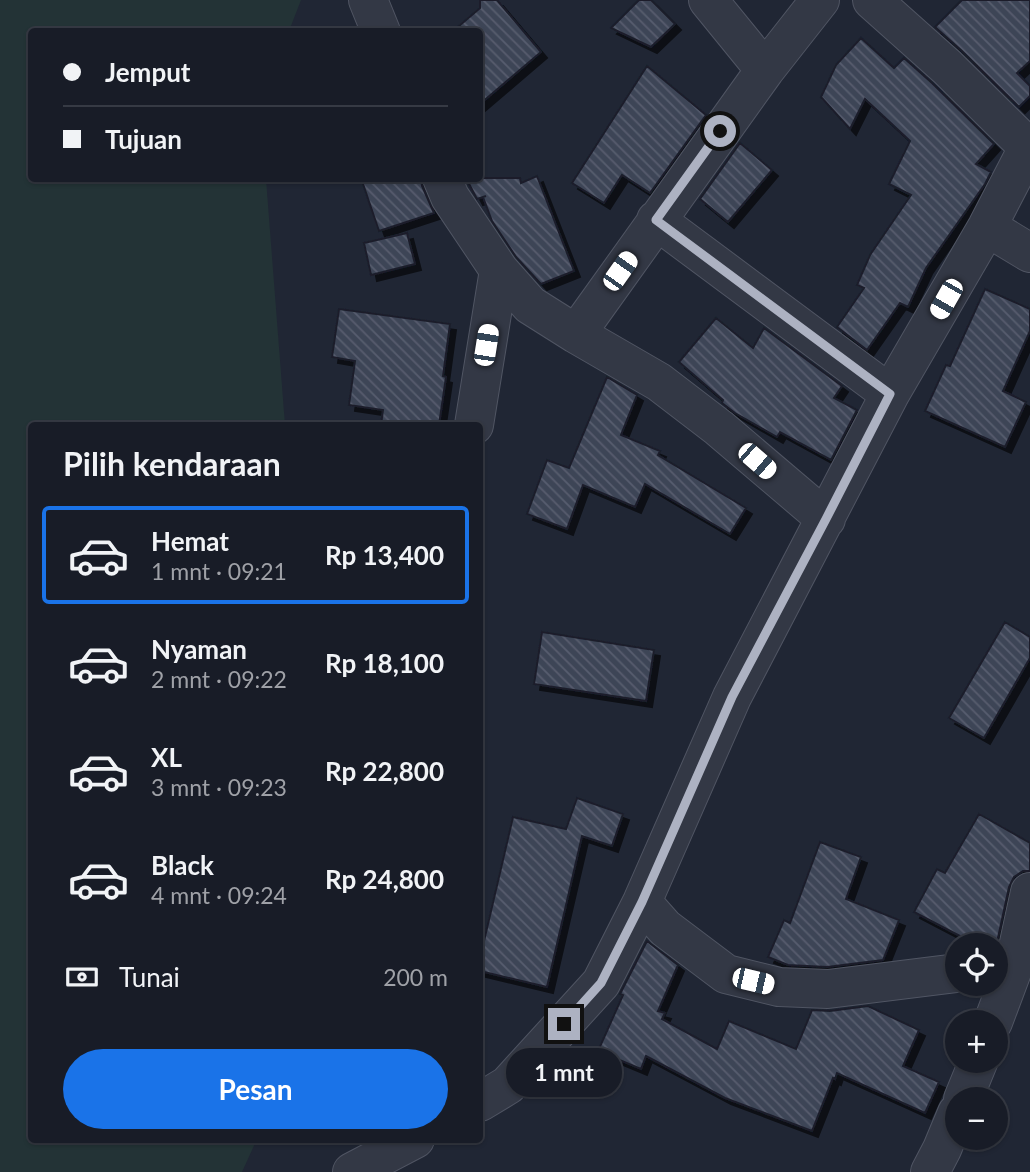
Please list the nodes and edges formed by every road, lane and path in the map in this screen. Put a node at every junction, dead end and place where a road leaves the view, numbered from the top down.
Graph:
1 (368, 0) edge
2 (708, 0) edge
3 (820, 0) edge
4 (872, 0) edge
5 (379, 28) edge
6 (765, 70) junction
7 (1029, 146) edge
8 (444, 182) edge
9 (656, 220) junction
10 (987, 227) junction
11 (1030, 253) edge
12 (499, 270) junction
13 (576, 334) junction
14 (890, 394) junction
15 (474, 422) edge
16 (826, 519) junction
17 (1030, 892) edge
18 (642, 902) junction
19 (1013, 967) edge
20 (945, 974) edge
21 (997, 1010) edge
22 (483, 1100) edge
23 (945, 1142) edge
24 (407, 1143) edge
25 (352, 1172) edge
26 (930, 1172) edge

1 - 5 street
2 - 6 street
3 - 6 street
4 - 7 street
6 - 9 street
7 - 10 street
8 - 12 street
9 - 13 street
9 - 14 street
10 - 11 street
10 - 14 street
12 - 13 street
12 - 15 street
13 - 16 street
14 - 16 street
16 - 18 street
17 - 19 street
18 - 20 street
18 - 22 street
19 - 21 street
23 - 26 street
24 - 25 street

